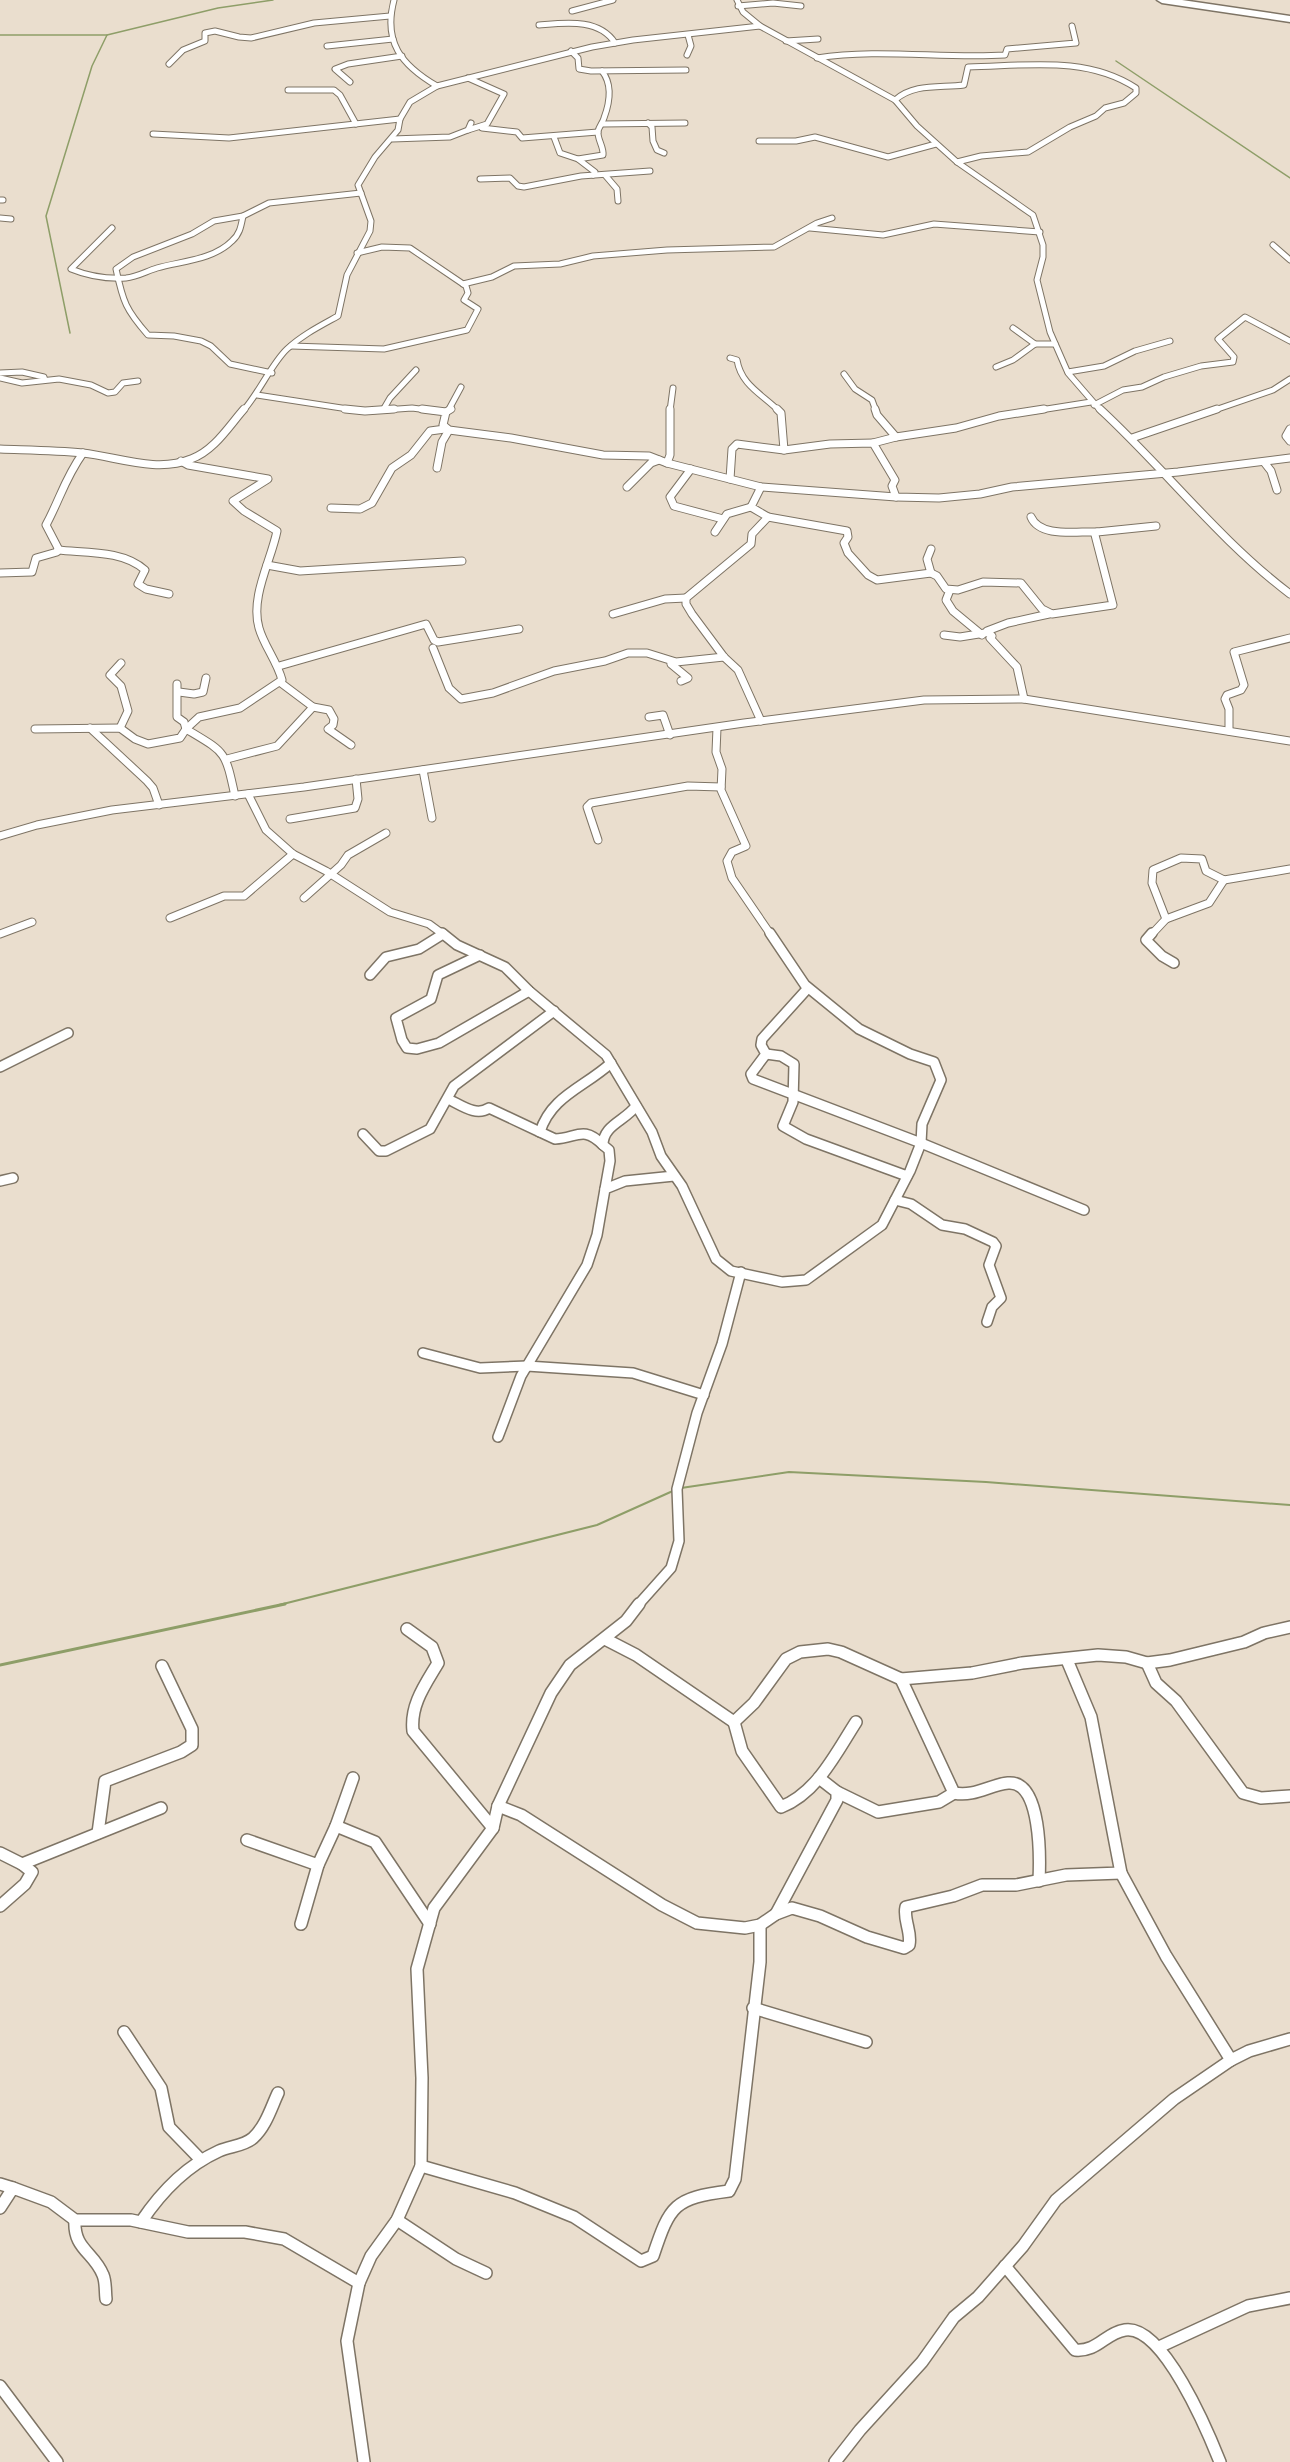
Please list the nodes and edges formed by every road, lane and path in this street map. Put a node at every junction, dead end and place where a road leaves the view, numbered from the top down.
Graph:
1 (394, 0) edge
2 (613, 0) edge
3 (1162, 0) edge
4 (1186, 0) edge
5 (738, 3) edge
6 (801, 6) dead end
7 (572, 11) dead end
8 (390, 16) junction
9 (1290, 17) edge
10 (539, 26) dead end
11 (760, 26) junction
12 (1072, 26) dead end
13 (688, 35) junction
14 (393, 39) junction
15 (818, 39) dead end
16 (786, 41) junction
17 (615, 42) junction
18 (327, 46) dead end
19 (571, 51) junction
20 (687, 55) dead end
21 (402, 56) junction
22 (817, 58) junction
23 (169, 64) dead end
24 (686, 70) dead end
25 (602, 71) junction
26 (468, 78) junction
27 (350, 82) dead end
28 (437, 86) junction
29 (288, 90) dead end
30 (895, 100) junction
31 (400, 119) junction
32 (471, 123) dead end
33 (648, 123) junction
34 (685, 123) dead end
35 (356, 124) junction
36 (602, 124) junction
37 (482, 128) junction
38 (468, 130) junction
39 (598, 132) junction
40 (153, 134) dead end
41 (554, 137) junction
42 (392, 139) junction
43 (759, 141) dead end
44 (936, 144) junction
45 (664, 153) dead end
46 (578, 159) junction
47 (957, 162) junction
48 (650, 171) dead end
49 (593, 175) junction
50 (605, 175) junction
51 (480, 179) dead end
52 (361, 193) junction
53 (618, 201) dead end
54 (243, 216) junction
55 (832, 218) dead end
56 (0, 219) edge
57 (11, 219) dead end
58 (112, 228) dead end
59 (810, 228) junction
60 (1040, 231) junction
61 (1274, 245) dead end
62 (357, 253) junction
63 (1290, 260) edge
64 (119, 276) junction
65 (463, 284) junction
66 (1013, 328) dead end
67 (1170, 341) dead end
68 (1290, 341) edge
69 (1035, 344) junction
70 (1055, 344) junction
71 (291, 346) junction
72 (730, 358) dead end
73 (996, 367) dead end
74 (417, 370) dead end
75 (1068, 372) junction
76 (0, 373) edge
77 (272, 373) junction
78 (844, 374) dead end
79 (0, 378) edge
80 (1290, 379) edge
81 (45, 380) junction
82 (138, 381) dead end
83 (461, 387) dead end
84 (673, 388) dead end
85 (256, 395) junction
86 (1093, 403) junction
87 (383, 410) junction
88 (446, 412) junction
89 (447, 429) junction
90 (1290, 429) edge
91 (896, 436) junction
92 (1132, 438) junction
93 (1290, 441) edge
94 (873, 444) junction
95 (0, 449) edge
96 (784, 450) junction
97 (83, 453) junction
98 (1290, 458) edge
99 (658, 460) junction
100 (182, 461) junction
101 (1264, 462) junction
102 (668, 463) junction
103 (437, 468) dead end
104 (690, 469) junction
105 (1161, 472) junction
106 (730, 479) junction
107 (761, 487) junction
108 (627, 488) dead end
109 (1277, 490) dead end
110 (896, 497) junction
111 (751, 507) junction
112 (331, 508) dead end
113 (768, 517) junction
114 (1031, 517) dead end
115 (723, 519) junction
116 (1156, 526) dead end
117 (716, 532) dead end
118 (1097, 532) junction
119 (931, 549) dead end
120 (58, 550) junction
121 (462, 561) dead end
122 (267, 565) junction
123 (0, 573) edge
124 (931, 573) junction
125 (950, 590) junction
126 (170, 594) dead end
127 (1290, 594) edge
128 (686, 598) junction
129 (613, 614) dead end
130 (1050, 614) junction
131 (519, 629) dead end
132 (984, 633) junction
133 (944, 634) dead end
134 (1290, 638) edge
135 (434, 648) dead end
136 (724, 657) junction
137 (674, 662) junction
138 (121, 663) dead end
139 (279, 666) junction
140 (206, 678) dead end
141 (681, 681) dead end
142 (281, 683) junction
143 (1024, 699) junction
144 (313, 707) junction
145 (649, 717) dead end
146 (761, 721) junction
147 (90, 728) junction
148 (120, 728) junction
149 (717, 728) junction
150 (35, 729) dead end
151 (186, 729) junction
152 (1230, 731) junction
153 (670, 735) junction
154 (1290, 741) edge
155 (351, 745) dead end
156 (227, 759) junction
157 (423, 770) junction
158 (356, 779) junction
159 (721, 787) junction
160 (248, 794) junction
161 (235, 796) junction
162 (159, 805) junction
163 (432, 818) dead end
164 (290, 819) dead end
165 (386, 833) dead end
166 (0, 836) edge
167 (598, 840) dead end
168 (293, 854) junction
169 (1290, 869) edge
170 (331, 875) junction
171 (1224, 880) junction
172 (304, 898) dead end
173 (170, 918) dead end
174 (1166, 919) junction
175 (32, 922) dead end
176 (0, 934) edge
177 (443, 934) junction
178 (480, 955) junction
179 (1174, 963) dead end
180 (370, 975) dead end
181 (808, 988) junction
182 (529, 991) junction
183 (554, 1011) junction
184 (68, 1033) dead end
185 (766, 1054) junction
186 (611, 1062) junction
187 (0, 1067) edge
188 (792, 1092) junction
189 (447, 1099) junction
190 (636, 1106) junction
191 (540, 1132) junction
192 (363, 1134) dead end
193 (921, 1143) junction
194 (603, 1145) junction
195 (674, 1176) junction
196 (907, 1176) junction
197 (13, 1178) dead end
198 (0, 1181) edge
199 (605, 1189) junction
200 (895, 1200) junction
201 (1084, 1210) dead end
202 (741, 1272) junction
203 (987, 1322) dead end
204 (423, 1353) dead end
205 (527, 1366) junction
206 (704, 1395) junction
207 (498, 1437) dead end
208 (1290, 1627) edge
209 (407, 1629) dead end
210 (605, 1639) junction
211 (1067, 1660) junction
212 (1147, 1663) junction
213 (162, 1666) dead end
214 (901, 1679) junction
215 (734, 1722) junction
216 (856, 1722) dead end
217 (353, 1778) dead end
218 (819, 1778) junction
219 (837, 1792) junction
220 (954, 1793) junction
221 (1290, 1796) edge
222 (498, 1806) junction
223 (161, 1809) dead end
224 (336, 1826) junction
225 (493, 1828) junction
226 (98, 1833) junction
227 (247, 1840) dead end
228 (0, 1853) edge
229 (22, 1864) junction
230 (318, 1865) junction
231 (1121, 1874) junction
232 (1040, 1881) junction
233 (0, 1906) edge
234 (776, 1914) junction
235 (301, 1924) dead end
236 (430, 1924) junction
237 (760, 1925) junction
238 (753, 2008) junction
239 (124, 2032) dead end
240 (1290, 2039) edge
241 (866, 2042) dead end
242 (1231, 2060) junction
243 (278, 2093) dead end
244 (201, 2160) junction
245 (420, 2166) junction
246 (0, 2184) edge
247 (13, 2188) junction
248 (0, 2208) edge
249 (75, 2220) junction
250 (397, 2220) junction
251 (141, 2222) junction
252 (1005, 2266) junction
253 (486, 2273) dead end
254 (360, 2283) junction
255 (1290, 2298) edge
256 (106, 2299) dead end
257 (1159, 2347) junction
258 (0, 2386) edge
259 (57, 2462) edge
260 (364, 2462) edge
261 (835, 2462) edge
262 (1220, 2462) edge

1 - 8 street
2 - 7 street
3 - 9 highway
4 - 9 highway
5 - 6 street
5 - 11 street
8 - 14 street
8 - 23 street
10 - 17 street
11 - 13 street
11 - 16 street
12 - 22 street
13 - 17 street
13 - 20 street
14 - 18 street
14 - 21 street
15 - 16 street
16 - 22 street
17 - 19 street
19 - 25 street
19 - 26 street
21 - 27 street
21 - 28 street
22 - 30 street
24 - 25 street
25 - 36 street
26 - 28 street
26 - 37 street
28 - 31 street
29 - 35 street
30 - 44 street
30 - 47 street
31 - 35 street
31 - 42 street
32 - 38 street
33 - 34 street
33 - 36 street
33 - 45 street
35 - 40 street
36 - 39 street
37 - 38 street
37 - 41 street
38 - 42 street
39 - 41 street
39 - 46 street
41 - 46 street
42 - 52 street
43 - 44 street
44 - 47 street
46 - 49 street
47 - 60 street
48 - 50 street
49 - 50 street
49 - 51 street
50 - 53 street
52 - 54 street
52 - 62 street
54 - 64 street
54 - 64 street
55 - 59 street
56 - 57 street
58 - 64 street
59 - 60 street
59 - 65 street
60 - 70 street
61 - 63 street
62 - 65 street
62 - 71 street
64 - 77 street
65 - 71 street
66 - 69 street
67 - 75 street
68 - 86 street
69 - 70 street
69 - 73 street
70 - 75 street
71 - 77 street
72 - 96 street
74 - 87 street
75 - 86 street
76 - 81 street
77 - 85 street
78 - 91 street
79 - 81 street
80 - 92 street
81 - 82 street
83 - 88 street
84 - 102 street
85 - 87 street
85 - 100 street
86 - 91 street
86 - 92 street
87 - 88 street
88 - 89 street
89 - 99 street
89 - 103 street
89 - 112 street
90 - 93 street
91 - 94 street
92 - 105 street
94 - 96 street
94 - 110 street
95 - 97 street
96 - 106 street
97 - 100 street
97 - 120 street
98 - 101 street
99 - 102 street
99 - 108 street
100 - 122 street
101 - 105 street
101 - 109 street
102 - 104 street
104 - 106 street
104 - 115 street
105 - 110 street
105 - 127 street
106 - 107 street
107 - 110 street
107 - 111 street
111 - 113 street
111 - 115 street
113 - 124 street
113 - 128 street
114 - 118 street
115 - 117 street
116 - 118 street
118 - 130 street
119 - 124 street
120 - 123 street
120 - 126 street
121 - 122 street
122 - 139 street
124 - 125 street
125 - 130 street
125 - 132 street
128 - 129 street
128 - 136 street
130 - 132 street
131 - 139 street
132 - 133 street
132 - 143 street
134 - 152 street
135 - 137 street
136 - 137 street
136 - 146 street
137 - 141 street
138 - 148 street
139 - 142 street
140 - 151 street
142 - 144 street
142 - 151 street
143 - 146 street
143 - 152 street
144 - 155 street
144 - 156 street
145 - 153 street
146 - 149 street
147 - 148 street
147 - 150 street
147 - 162 street
148 - 151 street
149 - 153 street
149 - 159 street
151 - 156 street
152 - 154 street
153 - 157 street
156 - 161 street
157 - 158 street
157 - 163 street
158 - 160 street
158 - 164 street
159 - 167 street
159 - 181 street
160 - 161 street
160 - 168 street
161 - 162 street
162 - 166 street
165 - 170 street
168 - 170 street
168 - 173 street
169 - 171 street
170 - 172 street
170 - 177 street
171 - 174 street
171 - 174 street
174 - 179 street
175 - 176 street
177 - 178 street
177 - 180 street
178 - 182 street
178 - 182 street
181 - 185 street
181 - 193 street
182 - 183 street
183 - 186 street
183 - 189 street
184 - 187 street
185 - 188 street
185 - 188 street
186 - 190 street
186 - 191 street
188 - 193 street
188 - 196 street
189 - 191 street
189 - 192 street
190 - 194 street
190 - 195 street
191 - 194 street
193 - 196 street
193 - 201 street
194 - 199 street
195 - 199 street
195 - 202 street
196 - 200 street
197 - 198 street
199 - 205 street
200 - 202 street
200 - 203 street
202 - 206 street
204 - 205 street
205 - 206 street
205 - 207 street
206 - 210 street
208 - 212 street
209 - 225 street
210 - 215 street
210 - 222 street
211 - 212 street
211 - 214 street
211 - 231 street
212 - 221 street
213 - 226 street
214 - 215 street
214 - 220 street
215 - 218 street
216 - 218 street
217 - 224 street
218 - 219 street
219 - 220 street
219 - 234 street
220 - 232 street
222 - 225 street
222 - 237 street
223 - 226 street
224 - 230 street
224 - 236 street
225 - 236 street
226 - 229 street
227 - 230 street
228 - 229 street
229 - 233 street
230 - 235 street
231 - 232 street
231 - 242 street
232 - 234 street
234 - 237 street
236 - 245 street
237 - 238 street
238 - 241 street
238 - 245 street
239 - 244 street
240 - 242 street
242 - 252 street
243 - 244 street
244 - 251 street
245 - 250 street
246 - 247 street
247 - 248 street
247 - 249 street
249 - 251 street
249 - 256 street
250 - 253 street
250 - 254 street
251 - 254 street
252 - 257 street
252 - 261 street
254 - 260 street
255 - 257 street
257 - 262 street
258 - 259 street

